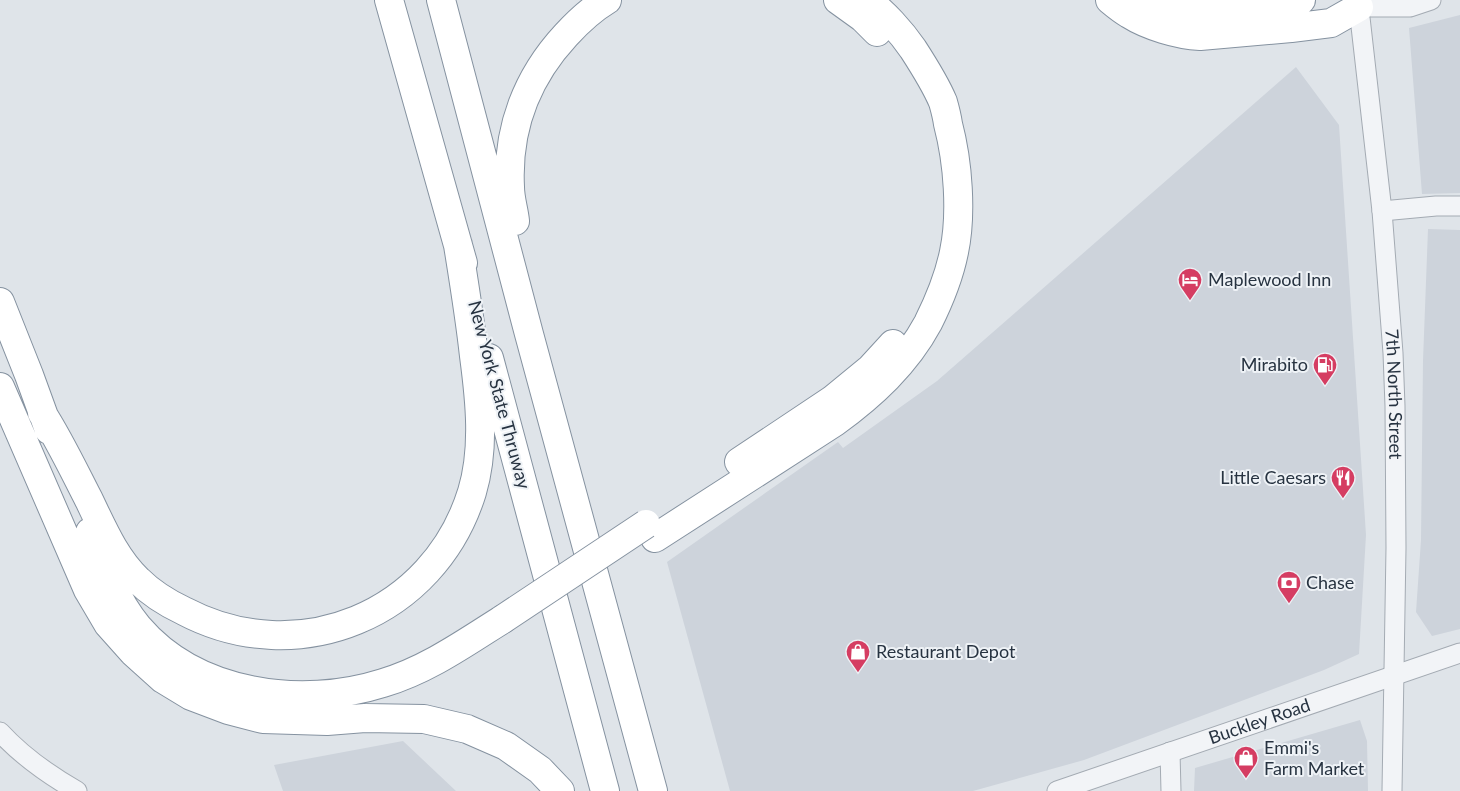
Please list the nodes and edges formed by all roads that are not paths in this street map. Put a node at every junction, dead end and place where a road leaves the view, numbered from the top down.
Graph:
1 (389, 0) edge
2 (441, 0) edge
3 (607, 0) edge
4 (838, 0) edge
5 (866, 0) edge
6 (1110, 0) edge
7 (1147, 0) edge
8 (1301, 0) edge
9 (1431, 0) edge
10 (1353, 2) edge
11 (1410, 3) edge
12 (1460, 206) edge
13 (1382, 211) junction
14 (458, 245) junction
15 (0, 302) edge
16 (529, 334) junction
17 (0, 387) edge
18 (42, 413) junction
19 (651, 531) junction
20 (508, 625) junction
21 (1460, 653) edge
22 (1394, 676) junction
23 (296, 719) junction
24 (0, 732) edge
25 (1170, 752) junction
26 (77, 791) edge
27 (560, 791) edge
28 (605, 791) edge
29 (653, 791) edge
30 (1057, 791) edge
31 (1171, 791) edge
32 (1392, 791) edge

1 - 14 highway, New York State Thruway
2 - 16 highway
3 - 16 highway
4 - 19 highway
5 - 19 highway
6 - 10 highway
7 - 8 highway
9 - 11 street
10 - 11 street
10 - 13 street, 7th North Street
12 - 13 street
13 - 22 street, 7th North Street
14 - 18 highway
14 - 28 highway, New York State Thruway
15 - 18 highway
16 - 29 highway
17 - 23 highway
18 - 20 highway
19 - 20 highway, bridge
20 - 23 highway
21 - 22 street, Buckley Road
22 - 25 street, Buckley Road
22 - 32 street, 7th North Street
23 - 27 highway
24 - 26 street
25 - 30 street, Buckley Road
25 - 31 street

